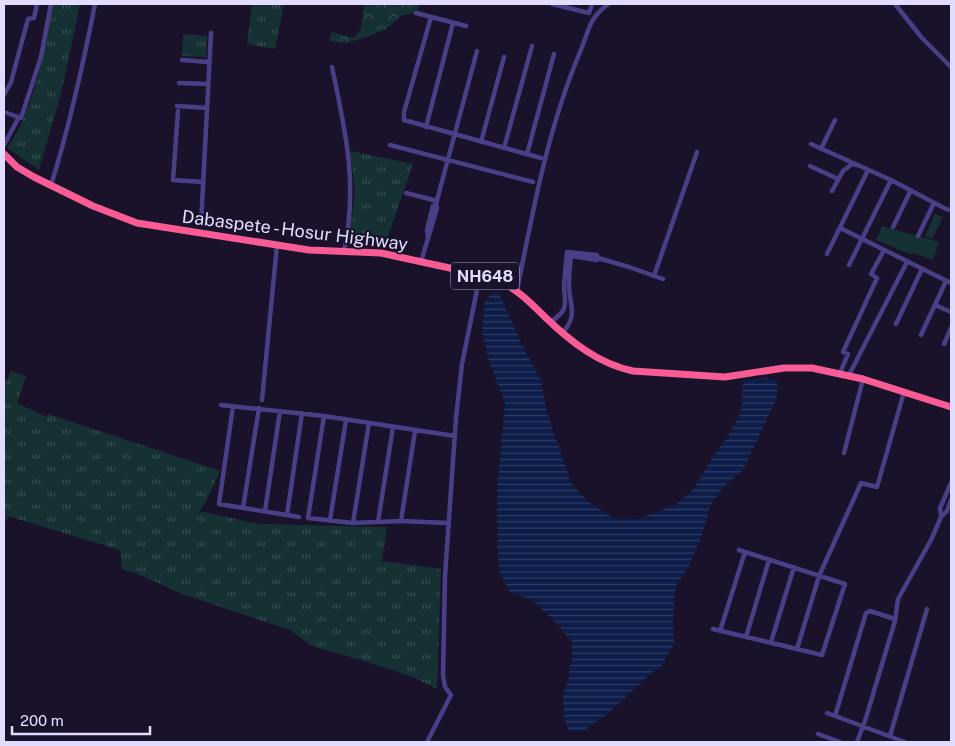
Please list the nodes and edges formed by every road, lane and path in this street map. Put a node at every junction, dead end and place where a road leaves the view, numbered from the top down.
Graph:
1 (37, 4) edge
2 (51, 4) edge
3 (95, 4) edge
4 (552, 4) edge
5 (592, 4) edge
6 (608, 4) edge
7 (895, 4) edge
8 (564, 5) edge
9 (416, 13) dead end
10 (431, 17) junction
11 (454, 23) junction
12 (466, 26) dead end
13 (211, 33) dead end
14 (532, 46) dead end
15 (477, 51) dead end
16 (554, 54) dead end
17 (504, 56) dead end
18 (182, 60) dead end
19 (209, 62) junction
20 (951, 67) edge
21 (332, 68) dead end
22 (179, 83) dead end
23 (208, 84) junction
24 (4, 95) edge
25 (207, 108) junction
26 (4, 112) edge
27 (19, 117) junction
28 (834, 120) dead end
29 (426, 127) junction
30 (455, 135) junction
31 (482, 142) junction
32 (811, 144) dead end
33 (4, 145) edge
34 (390, 145) dead end
35 (504, 148) junction
36 (821, 148) junction
37 (697, 152) dead end
38 (4, 154) edge
39 (528, 154) junction
40 (541, 158) dead end
41 (448, 159) junction
42 (859, 165) junction
43 (810, 166) dead end
44 (868, 170) junction
45 (838, 179) junction
46 (891, 180) junction
47 (203, 182) junction
48 (532, 182) dead end
49 (51, 185) junction
50 (912, 190) junction
51 (832, 191) dead end
52 (406, 193) dead end
53 (437, 202) junction
54 (934, 203) junction
55 (951, 210) edge
56 (201, 224) dead end
57 (893, 227) dead end
58 (840, 228) junction
59 (918, 236) dead end
60 (863, 239) junction
61 (277, 246) junction
62 (884, 250) junction
63 (344, 252) junction
64 (827, 254) dead end
65 (598, 258) junction
66 (421, 262) junction
67 (907, 262) junction
68 (849, 265) dead end
69 (922, 269) junction
70 (480, 274) junction
71 (654, 276) junction
72 (663, 279) dead end
73 (949, 282) edge
74 (517, 291) junction
75 (935, 305) junction
76 (951, 312) edge
77 (551, 322) junction
78 (896, 324) dead end
79 (951, 328) edge
80 (562, 332) junction
81 (921, 335) dead end
82 (944, 344) dead end
83 (840, 373) junction
84 (849, 375) junction
85 (863, 379) junction
86 (904, 392) junction
87 (262, 400) dead end
88 (221, 405) dead end
89 (233, 406) junction
90 (951, 407) edge
91 (259, 408) junction
92 (280, 411) junction
93 (302, 413) junction
94 (324, 416) junction
95 (346, 420) junction
96 (369, 423) junction
97 (393, 427) junction
98 (415, 430) junction
99 (455, 436) junction
100 (844, 453) dead end
101 (951, 483) edge
102 (951, 500) edge
103 (243, 508) junction
104 (265, 511) junction
105 (287, 515) junction
106 (299, 517) dead end
107 (941, 517) junction
108 (330, 520) junction
109 (401, 521) junction
110 (353, 522) junction
111 (378, 522) junction
112 (449, 524) junction
113 (739, 550) dead end
114 (745, 552) junction
115 (769, 560) junction
116 (794, 568) junction
117 (820, 576) junction
118 (927, 610) dead end
119 (895, 619) junction
120 (713, 629) dead end
121 (720, 631) junction
122 (746, 636) junction
123 (770, 642) junction
124 (797, 649) junction
125 (827, 713) dead end
126 (835, 716) junction
127 (863, 726) junction
128 (818, 734) dead end
129 (890, 736) junction
130 (427, 742) edge
131 (840, 742) edge
132 (857, 742) edge
133 (905, 742) edge

1 - 24 street
2 - 27 street
3 - 49 street
4 - 8 street
5 - 8 street
6 - 74 street
7 - 20 street
9 - 10 street
10 - 11 street
10 - 29 street
11 - 12 street
11 - 29 street
13 - 19 street
14 - 35 street
15 - 30 street
16 - 39 street
17 - 31 street
18 - 19 street
19 - 23 street
21 - 63 street
22 - 23 street
23 - 25 street
25 - 47 street
25 - 47 street
26 - 27 street
27 - 33 street
28 - 36 street
29 - 30 street
30 - 31 street
30 - 41 street
31 - 35 street
32 - 36 street
34 - 41 street
35 - 39 street
36 - 42 street
37 - 71 street
38 - 49 highway, Dabaspete - Hosur Highway / NH648
39 - 40 street
41 - 48 street
41 - 53 street
42 - 44 street
42 - 45 street
43 - 45 street
44 - 46 street
44 - 58 street
45 - 51 street
46 - 50 street
46 - 60 street
47 - 56 street
49 - 61 highway, Dabaspete - Hosur Highway / NH648
50 - 54 street
50 - 57 street
52 - 53 street
53 - 66 street
54 - 55 street
54 - 59 street
58 - 60 street
58 - 64 street
60 - 62 street
60 - 68 street
61 - 63 highway, Dabaspete - Hosur Highway / NH648
61 - 87 street
62 - 67 street
62 - 83 street
63 - 66 highway, Dabaspete - Hosur Highway / NH648
65 - 71 street
65 - 77 street
65 - 80 street
66 - 70 highway, Dabaspete - Hosur Highway / NH648
67 - 69 street
67 - 84 street
69 - 73 street
69 - 78 street
70 - 74 highway, Dabaspete - Hosur Highway / NH648
70 - 99 street
71 - 72 street
73 - 75 street
74 - 77 highway, Dabaspete - Hosur Highway / NH648
75 - 76 street
75 - 81 street
77 - 80 highway, Dabaspete - Hosur Highway / NH648
79 - 82 street
80 - 83 highway, Dabaspete - Hosur Highway / NH648
83 - 84 highway, Dabaspete - Hosur Highway / NH648
84 - 85 highway, Dabaspete - Hosur Highway / NH648
85 - 86 highway, Dabaspete - Hosur Highway / NH648
85 - 100 street
86 - 90 highway, Dabaspete - Hosur Highway / NH648
86 - 117 street
88 - 89 street
89 - 91 street
89 - 103 street
91 - 92 street
91 - 103 street
92 - 93 street
92 - 104 street
93 - 94 street
93 - 105 street
94 - 95 street
94 - 108 street
95 - 96 street
95 - 108 street
96 - 97 street
96 - 110 street
97 - 98 street
97 - 111 street
98 - 99 street
98 - 109 street
99 - 112 street
101 - 107 street
102 - 107 street
103 - 104 street
104 - 105 street
105 - 106 street
107 - 119 street
108 - 110 street
109 - 111 street
109 - 112 street
110 - 111 street
112 - 130 street
113 - 114 street
114 - 115 street
114 - 121 street
115 - 116 street
115 - 122 street
116 - 117 street
116 - 123 street
117 - 124 street
117 - 124 street
118 - 129 street
119 - 126 street
119 - 127 street
120 - 121 street
121 - 122 street
122 - 123 street
123 - 124 street
125 - 126 street
126 - 127 street
127 - 129 street
127 - 132 street
128 - 131 street
129 - 133 street

